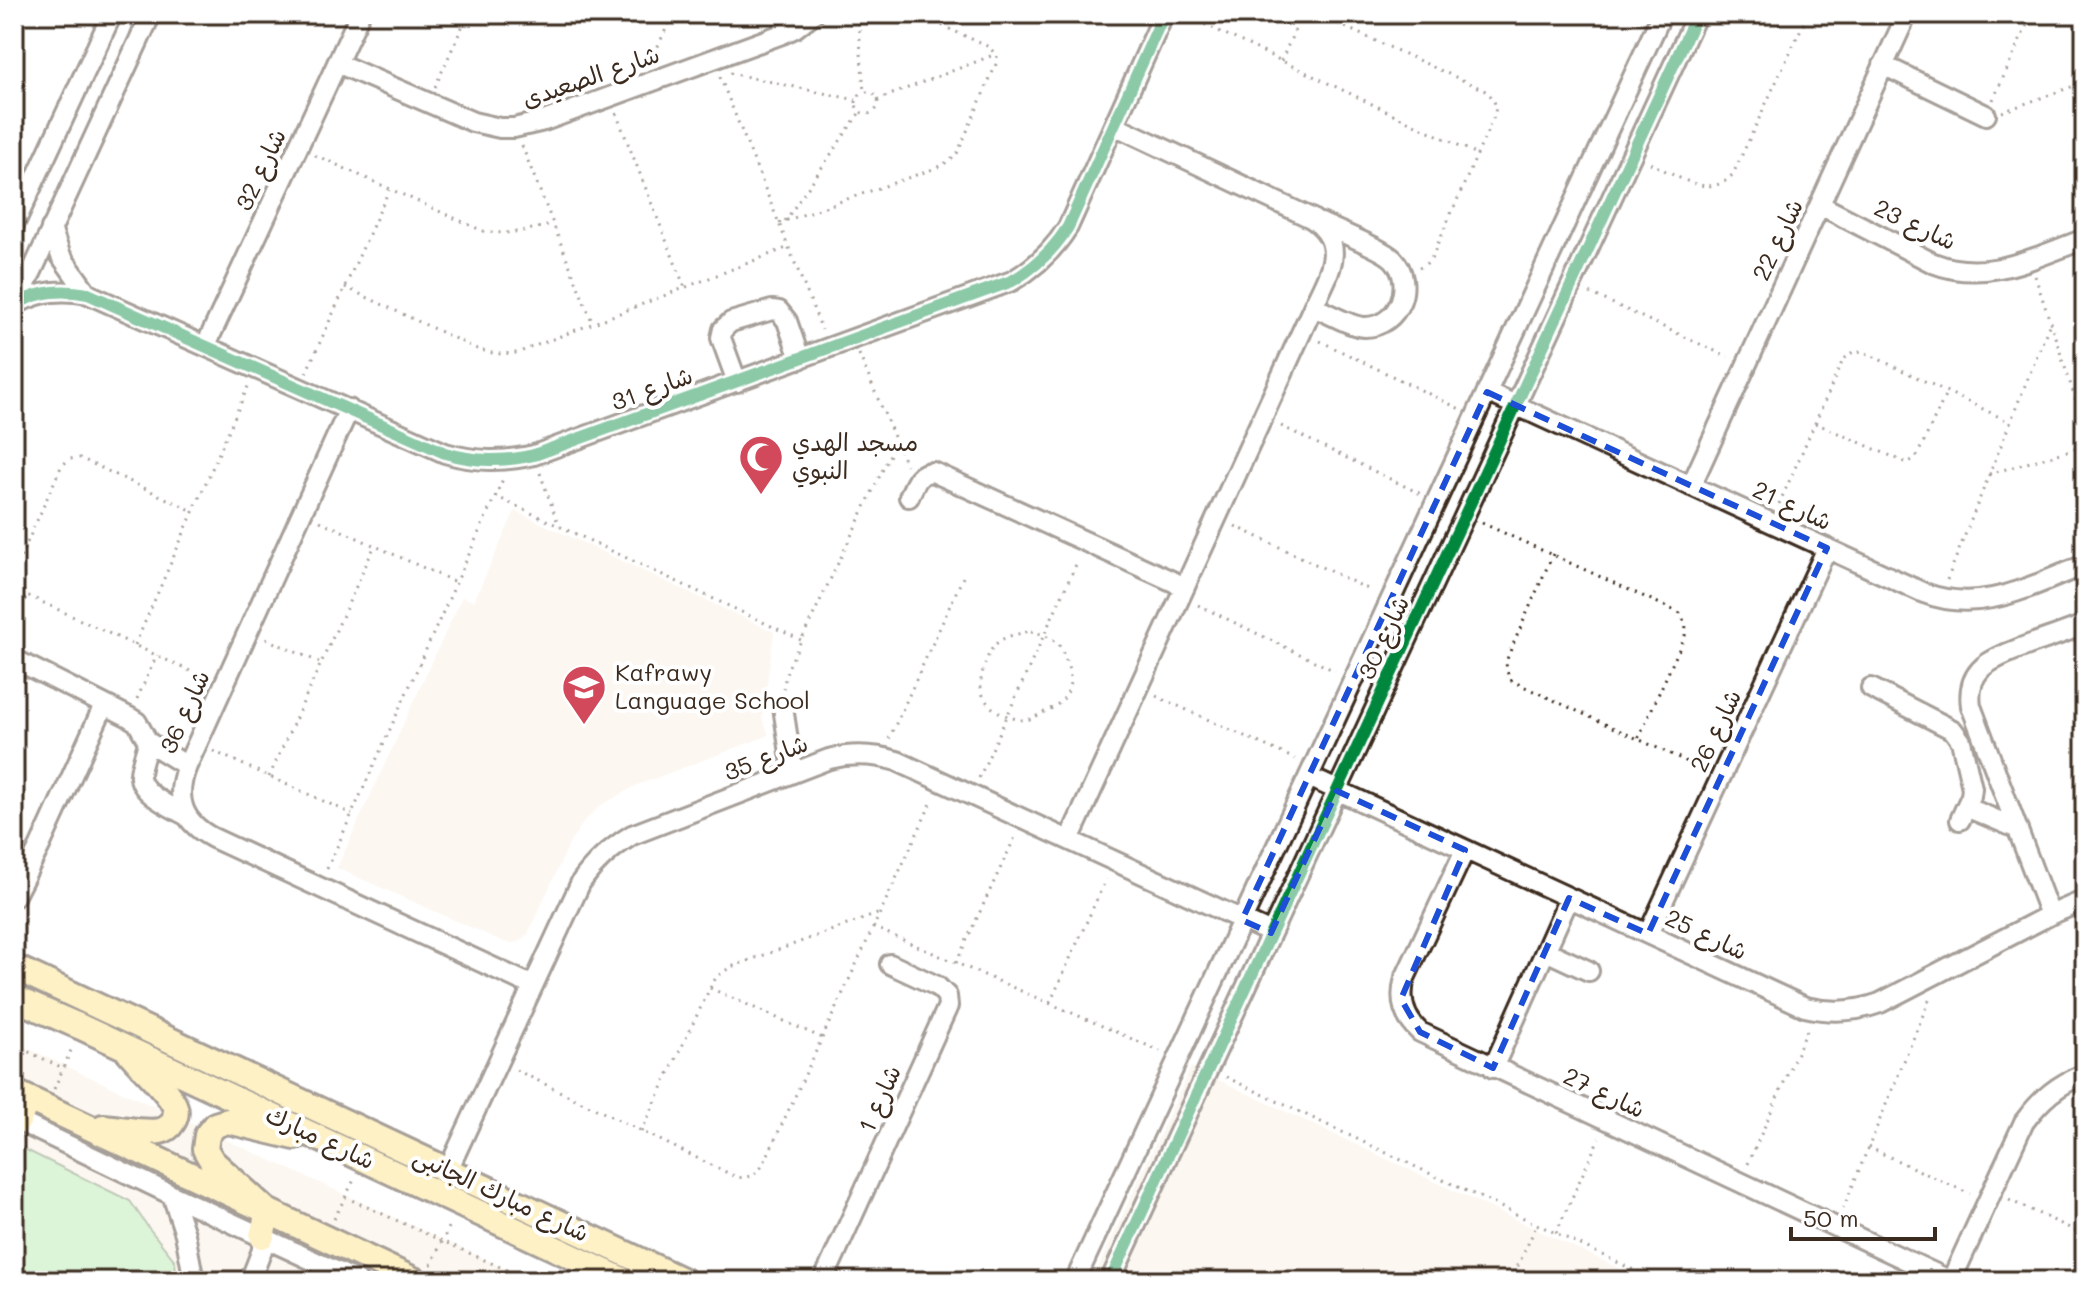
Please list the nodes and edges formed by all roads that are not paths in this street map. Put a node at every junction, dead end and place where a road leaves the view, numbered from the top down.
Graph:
1 (112, 14) edge
2 (151, 14) edge
3 (360, 14) edge
4 (813, 14) edge
5 (1164, 14) edge
6 (1662, 14) edge
7 (1696, 14) edge
8 (1907, 14) edge
9 (337, 63) junction
10 (1883, 65) junction
11 (1986, 115) road end
12 (1114, 125) junction
13 (1820, 205) junction
14 (1311, 218) junction
15 (14, 225) edge
16 (51, 228) junction
17 (2085, 239) edge
18 (88, 294) junction
19 (16, 307) edge
20 (1313, 307) junction
21 (206, 345) junction
22 (800, 359) junction
23 (737, 382) junction
24 (1487, 392) junction
25 (1516, 405) junction
26 (349, 409) junction
27 (1691, 486) junction
28 (912, 491) road end
29 (1827, 548) junction
30 (2083, 571) edge
31 (1182, 592) junction
32 (2085, 624) edge
33 (14, 659) edge
34 (1871, 688) dead end
35 (104, 705) junction
36 (783, 707) road end
37 (148, 742) junction
38 (187, 766) junction
39 (1311, 772) junction
40 (793, 773) junction
41 (1337, 791) junction
42 (187, 816) junction
43 (2018, 829) junction
44 (1069, 840) junction
45 (1465, 850) junction
46 (14, 897) edge
47 (1569, 898) junction
48 (2085, 900) edge
49 (2050, 915) junction
50 (1242, 920) junction
51 (1271, 933) junction
52 (1648, 934) junction
53 (1546, 951) junction
54 (890, 964) dead end
55 (14, 967) edge
56 (1589, 971) dead end
57 (533, 986) junction
58 (14, 998) edge
59 (125, 1047) junction
60 (1493, 1068) junction
61 (2085, 1074) edge
62 (24, 1108) edge
63 (85, 1125) junction
64 (354, 1154) junction
65 (448, 1170) junction
66 (172, 1195) junction
67 (268, 1212) junction
68 (262, 1236) junction
69 (423, 1274) edge
70 (194, 1281) edge
71 (250, 1281) edge
72 (357, 1281) edge
73 (625, 1281) edge
74 (684, 1281) edge
75 (823, 1281) edge
76 (1075, 1281) edge
77 (1110, 1281) edge
78 (1951, 1281) edge

1 - 15 street
2 - 16 street
3 - 9 street, شارع 32
4 - 9 street, شارع الصعيدى
5 - 12 street, شارع 31
6 - 24 street, شارع 30
7 - 25 street, شارع 30
8 - 10 street, شارع 22
9 - 21 street, شارع 32
10 - 11 street
10 - 13 street, شارع 22
12 - 14 street
12 - 22 street, شارع 31
13 - 17 street, شارع 23
13 - 27 street, شارع 22
14 - 20 street
14 - 20 street
16 - 18 street
16 - 19 street
18 - 19 street, شارع 31
18 - 21 street, شارع 31
20 - 31 street
21 - 26 street, شارع 31
22 - 23 street, شارع 31
22 - 23 street
23 - 26 street, شارع 31
24 - 25 street, شارع 21
24 - 39 street, شارع 30
25 - 27 street, شارع 21
25 - 41 street, شارع 30
26 - 38 street, شارع 36
27 - 29 street, شارع 21
28 - 31 street
29 - 30 street, شارع 21
29 - 52 street, شارع 26
31 - 44 street
32 - 43 street
33 - 35 street
34 - 43 street
35 - 37 street
35 - 46 street
36 - 40 street
37 - 38 street
37 - 42 street
38 - 42 street, شارع 36
39 - 41 street, شارع 25
39 - 50 street, شارع 30
40 - 44 street, شارع 35
40 - 57 street, شارع 35
41 - 45 street, شارع 25
41 - 51 street, شارع 30
42 - 57 street
43 - 49 street
44 - 50 street, شارع 35
45 - 47 street, شارع 25
45 - 60 street, شارع 27
47 - 52 street, شارع 25
47 - 53 street
48 - 49 street, شارع 25
49 - 52 street, شارع 25
50 - 51 street, شارع 35
50 - 76 street, شارع 30
51 - 77 street, شارع 30
53 - 56 street
53 - 60 street
54 - 75 street, شارع 1
55 - 65 main road, شارع مبارك الجانبى
57 - 65 street, شارع 35
58 - 59 main road, شارع مبارك
59 - 63 main road
59 - 64 main road, شارع مبارك
60 - 78 street, شارع 27
61 - 78 street
62 - 63 main road
62 - 66 street
63 - 67 main road
64 - 67 main road
64 - 73 main road, شارع مبارك
65 - 74 main road, شارع مبارك الجانبى
66 - 68 street
66 - 70 street
67 - 68 main road
67 - 69 main road
68 - 71 street
68 - 72 street

